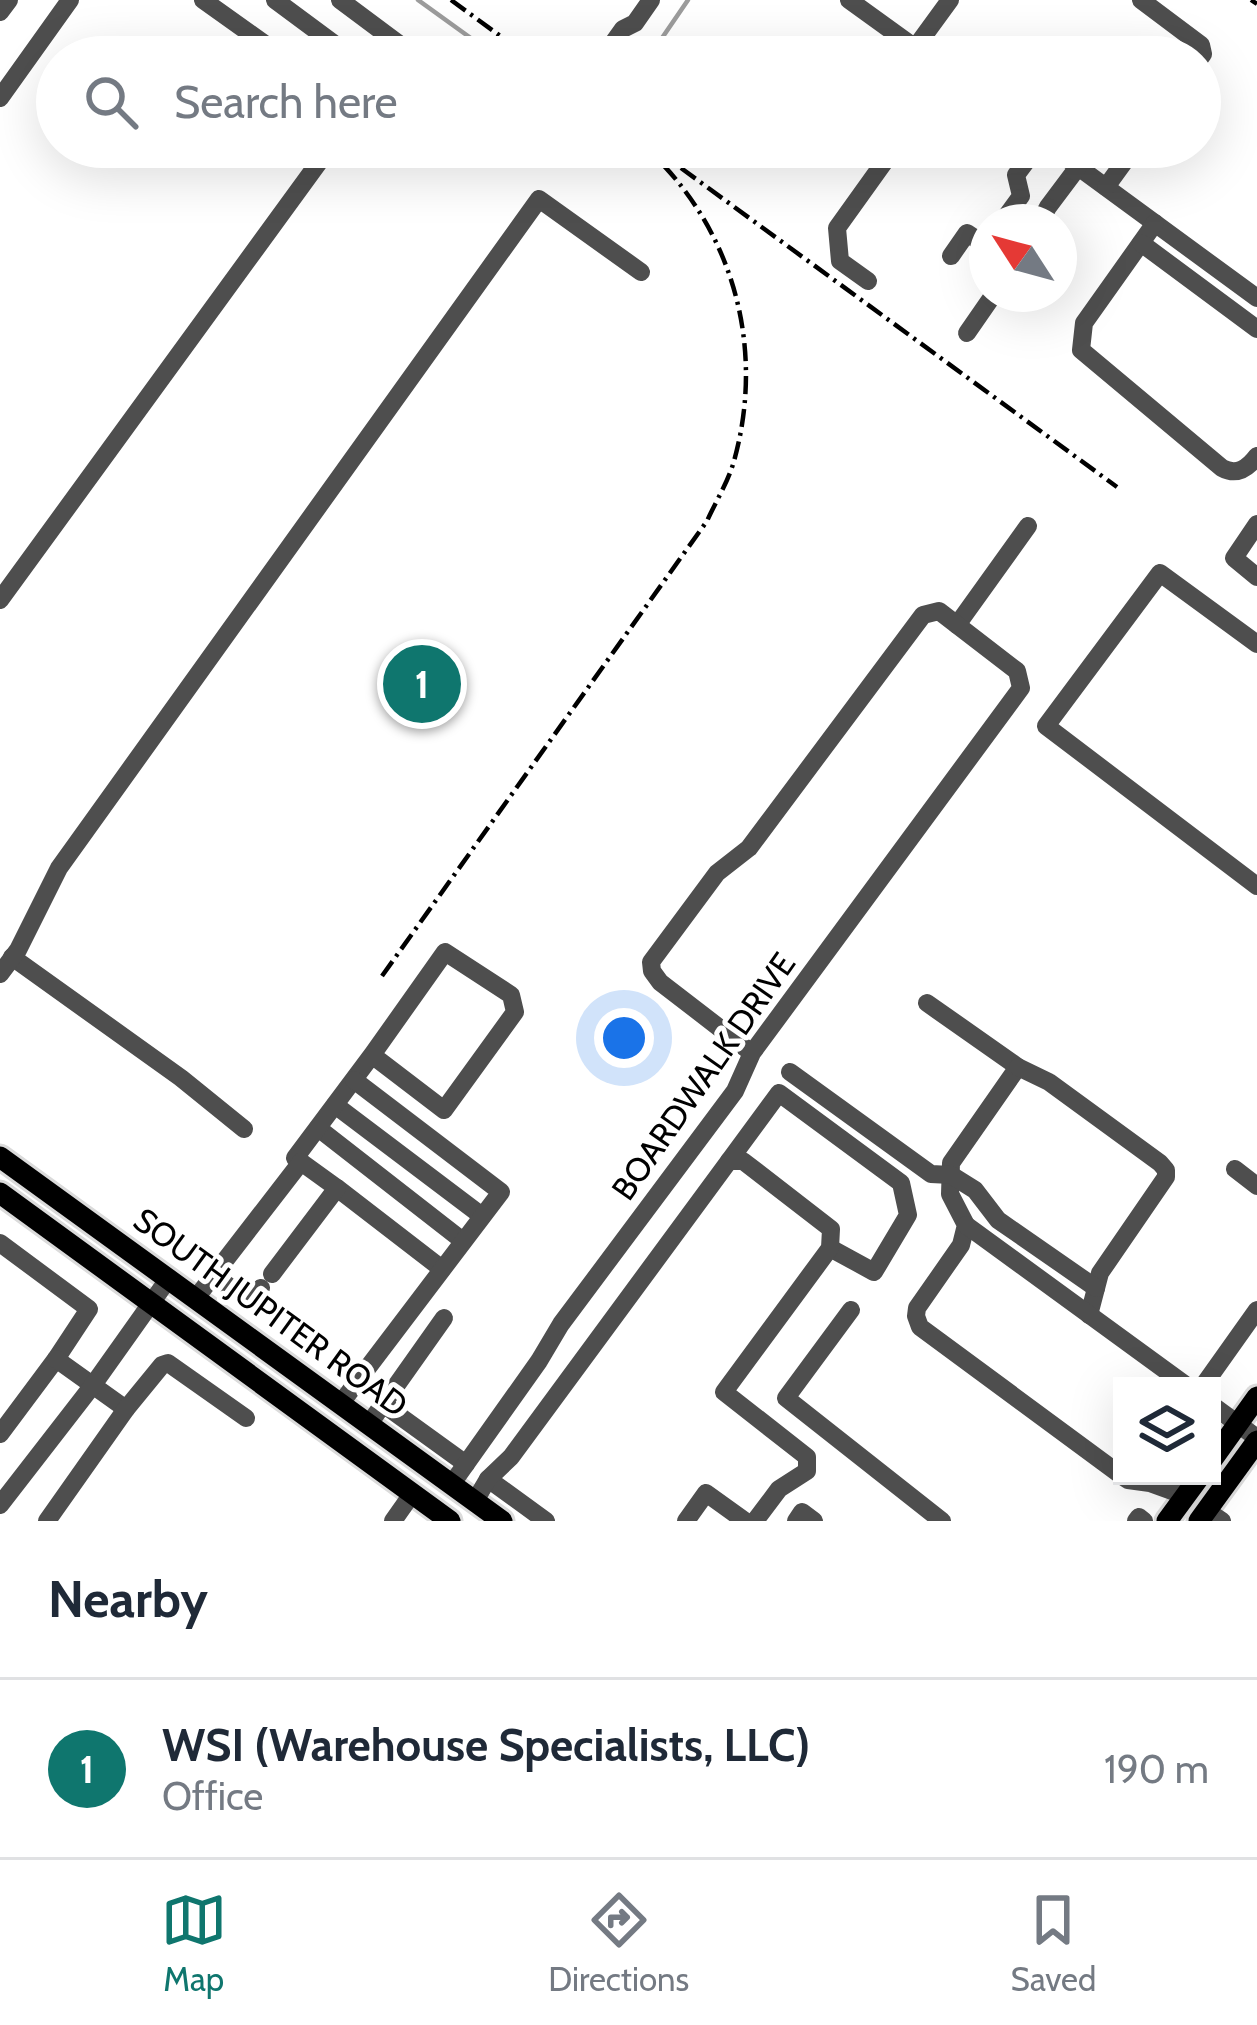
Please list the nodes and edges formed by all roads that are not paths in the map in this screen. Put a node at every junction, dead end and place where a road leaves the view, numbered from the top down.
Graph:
1 (9, 0) edge
2 (70, 0) edge
3 (203, 0) edge
4 (275, 0) edge
5 (340, 0) edge
6 (651, 0) edge
7 (849, 0) edge
8 (950, 0) edge
9 (1141, 0) edge
10 (0, 12) edge
11 (44, 36) edge
12 (254, 36) edge
13 (324, 36) edge
14 (388, 36) edge
15 (618, 36) edge
16 (899, 36) edge
17 (930, 36) edge
18 (1189, 36) edge
19 (36, 48) edge
20 (0, 98) edge
21 (315, 168) edge
22 (880, 168) edge
23 (1021, 168) edge
24 (1077, 168) edge
25 (1079, 168) edge
26 (1120, 168) edge
27 (1106, 187) junction
28 (1015, 204) edge
29 (1050, 204) edge
30 (1155, 224) junction
31 (969, 234) edge
32 (1141, 243) junction
33 (951, 256) dead end
34 (641, 272) dead end
35 (868, 281) dead end
36 (982, 312) edge
37 (1254, 314) edge
38 (967, 333) dead end
39 (1257, 456) edge
40 (1257, 524) edge
41 (1028, 526) dead end
42 (1257, 578) edge
43 (0, 600) edge
44 (957, 625) junction
45 (1257, 644) edge
46 (1257, 886) edge
47 (6, 966) edge
48 (927, 1003) dead end
49 (752, 1053) junction
50 (372, 1055) junction
51 (1018, 1067) junction
52 (790, 1072) dead end
53 (354, 1080) junction
54 (335, 1106) junction
55 (318, 1128) junction
56 (244, 1129) dead end
57 (0, 1156) edge
58 (729, 1161) junction
59 (301, 1162) junction
60 (1235, 1169) dead end
61 (950, 1175) junction
62 (1257, 1186) edge
63 (337, 1188) junction
64 (0, 1192) edge
65 (482, 1216) junction
66 (40, 1222) junction
67 (966, 1225) junction
68 (463, 1240) junction
69 (8, 1248) edge
70 (830, 1248) junction
71 (442, 1269) junction
72 (219, 1270) junction
73 (169, 1278) junction
74 (1096, 1288) junction
75 (196, 1298) junction
76 (150, 1304) junction
77 (851, 1310) dead end
78 (1257, 1310) edge
79 (1089, 1315) junction
80 (444, 1318) dead end
81 (56, 1359) junction
82 (1174, 1377) edge
83 (1209, 1377) edge
84 (93, 1385) junction
85 (1257, 1397) edge
86 (340, 1402) junction
87 (383, 1404) junction
88 (126, 1409) junction
89 (1221, 1412) edge
90 (246, 1418) dead end
91 (369, 1424) junction
92 (1238, 1424) junction
93 (322, 1430) junction
94 (0, 1433) edge
95 (1257, 1440) edge
96 (1221, 1448) edge
97 (466, 1464) junction
98 (1113, 1469) edge
99 (488, 1479) junction
100 (451, 1485) junction
101 (1164, 1485) edge
102 (1194, 1485) edge
103 (412, 1494) junction
104 (1186, 1496) junction
105 (2, 1498) edge
106 (475, 1501) junction
107 (1209, 1518) edge
108 (47, 1521) edge
109 (392, 1521) edge
110 (455, 1521) edge
111 (502, 1521) edge
112 (546, 1521) edge
113 (686, 1521) edge
114 (745, 1521) edge
115 (755, 1521) edge
116 (796, 1521) edge
117 (814, 1521) edge
118 (942, 1521) edge
119 (1167, 1521) edge

1 - 10 street
2 - 11 street
3 - 12 street
4 - 13 street
5 - 14 street
6 - 15 street
7 - 16 street
8 - 17 street
9 - 18 street
19 - 20 street
21 - 43 street
22 - 35 street
23 - 28 street
24 - 29 street
25 - 27 street
26 - 27 street
27 - 30 street
30 - 32 street
30 - 37 street
31 - 33 street
32 - 37 street
32 - 39 street
34 - 47 street
36 - 38 street
40 - 42 street
41 - 44 street
44 - 49 street, BOARDWALK DRIVE
44 - 49 street
45 - 46 street
47 - 56 street
48 - 51 street
49 - 97 street, BOARDWALK DRIVE
50 - 50 street
50 - 53 street
51 - 61 street
51 - 74 street
52 - 61 street
53 - 54 street
53 - 65 street
54 - 55 street
54 - 65 street
55 - 59 street
55 - 68 street
57 - 73 main road, SOUTH JUPITER ROAD
58 - 70 street
58 - 70 street
58 - 99 street
59 - 63 street
59 - 72 street
60 - 62 street
61 - 67 street
61 - 74 street
63 - 71 street
63 - 72 street
64 - 66 main road, SOUTH JUPITER ROAD
65 - 68 street
66 - 69 street
66 - 76 main road, SOUTH JUPITER ROAD
67 - 79 street
67 - 98 street
68 - 71 street
69 - 81 street
70 - 115 street
71 - 86 street
72 - 75 street
73 - 75 main road, SOUTH JUPITER ROAD
73 - 76 street
74 - 79 street
75 - 86 main road, SOUTH JUPITER ROAD
76 - 84 street
76 - 93 main road, SOUTH JUPITER ROAD
77 - 118 street
78 - 83 street
79 - 82 street
80 - 87 street
81 - 84 street
81 - 94 street
84 - 88 street
84 - 105 street
85 - 92 main road
86 - 91 main road, SOUTH JUPITER ROAD
86 - 93 main road
87 - 91 street
87 - 97 street
88 - 90 street
88 - 108 street
89 - 92 street
91 - 100 main road, SOUTH JUPITER ROAD
92 - 95 street
92 - 96 main road
93 - 103 main road, SOUTH JUPITER ROAD
95 - 107 main road
97 - 100 street, BOARDWALK DRIVE
99 - 106 street
99 - 112 street
100 - 106 main road, SOUTH JUPITER ROAD
101 - 104 street
102 - 104 main road
103 - 109 street
103 - 110 main road, SOUTH JUPITER ROAD
104 - 107 main road
104 - 119 main road
106 - 110 main road
106 - 111 main road, SOUTH JUPITER ROAD
113 - 114 street
116 - 117 street

